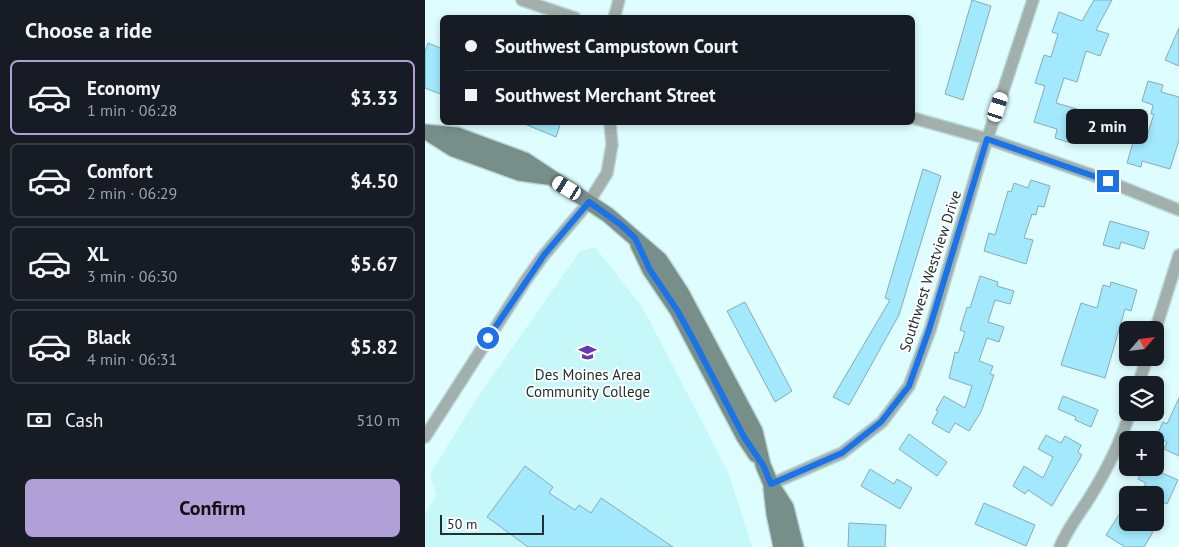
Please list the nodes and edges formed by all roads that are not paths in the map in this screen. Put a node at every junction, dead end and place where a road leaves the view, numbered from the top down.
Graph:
1 (522, 0) edge
2 (619, 0) edge
3 (1033, 0) edge
4 (566, 15) edge
5 (615, 15) edge
6 (915, 119) edge
7 (610, 125) edge
8 (426, 132) edge
9 (987, 139) junction
10 (589, 202) junction
11 (1179, 210) edge
12 (1179, 255) edge
13 (1158, 321) edge
14 (1126, 421) edge
15 (425, 437) edge
16 (771, 484) junction
17 (781, 547) edge
18 (796, 547) edge
19 (1060, 547) edge

1 - 4 street
2 - 5 street
3 - 9 street, Southwest Westview Drive
6 - 9 street
7 - 10 street
8 - 10 street
9 - 11 street
9 - 16 street, Southwest Westview Drive
10 - 15 street
10 - 16 street
12 - 13 street
14 - 19 street
16 - 17 street
16 - 18 street

